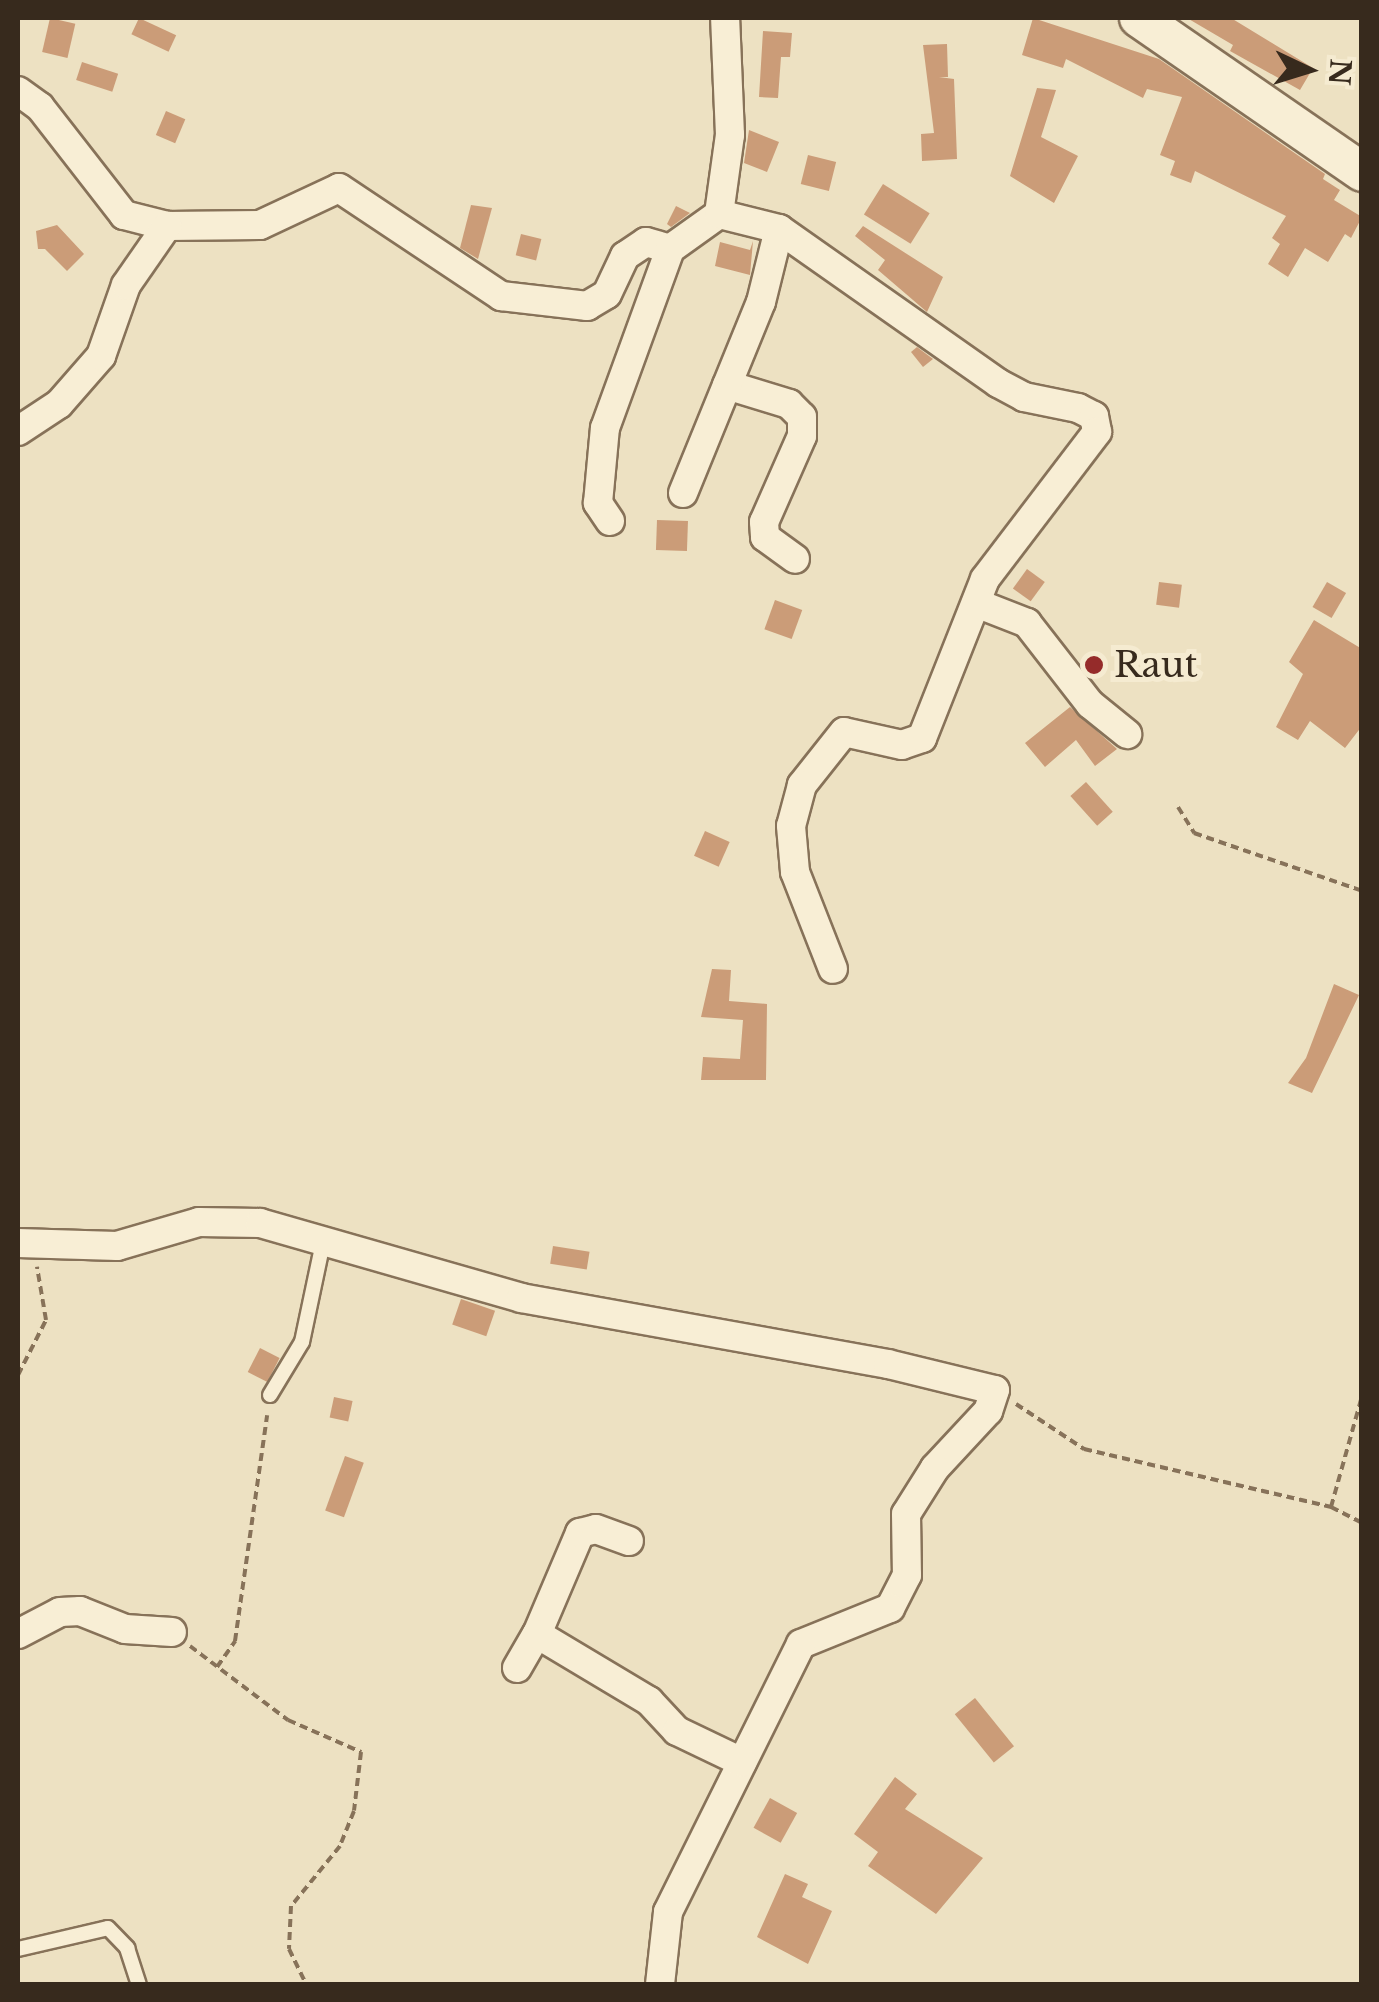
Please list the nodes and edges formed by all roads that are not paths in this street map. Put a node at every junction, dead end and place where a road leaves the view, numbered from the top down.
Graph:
1 (725, 18) edge
2 (1160, 25) edge
3 (18, 91) edge
4 (1362, 172) edge
5 (718, 214) junction
6 (167, 226) junction
7 (779, 229) junction
8 (670, 249) junction
9 (727, 386) junction
10 (18, 431) edge
11 (684, 493) dead end
12 (610, 520) dead end
13 (795, 559) dead end
14 (976, 602) junction
15 (1127, 734) dead end
16 (833, 969) dead end
17 (323, 1242) junction
18 (28, 1244) edge
19 (270, 1395) road end
20 (629, 1541) dead end
21 (172, 1632) road end
22 (18, 1634) edge
23 (537, 1634) junction
24 (518, 1668) dead end
25 (742, 1762) junction
26 (18, 1949) edge
27 (139, 1984) edge
28 (660, 1984) edge

1 - 5 street
2 - 4 main road
3 - 6 street
5 - 7 street
5 - 8 street
6 - 8 street
6 - 10 street
7 - 9 street
7 - 14 street
8 - 12 street
9 - 11 street
9 - 13 street
14 - 15 street
14 - 16 street
17 - 18 street
17 - 19 lane
17 - 25 street
20 - 23 street
21 - 22 street
23 - 24 street
23 - 25 street
25 - 28 street
26 - 27 lane

